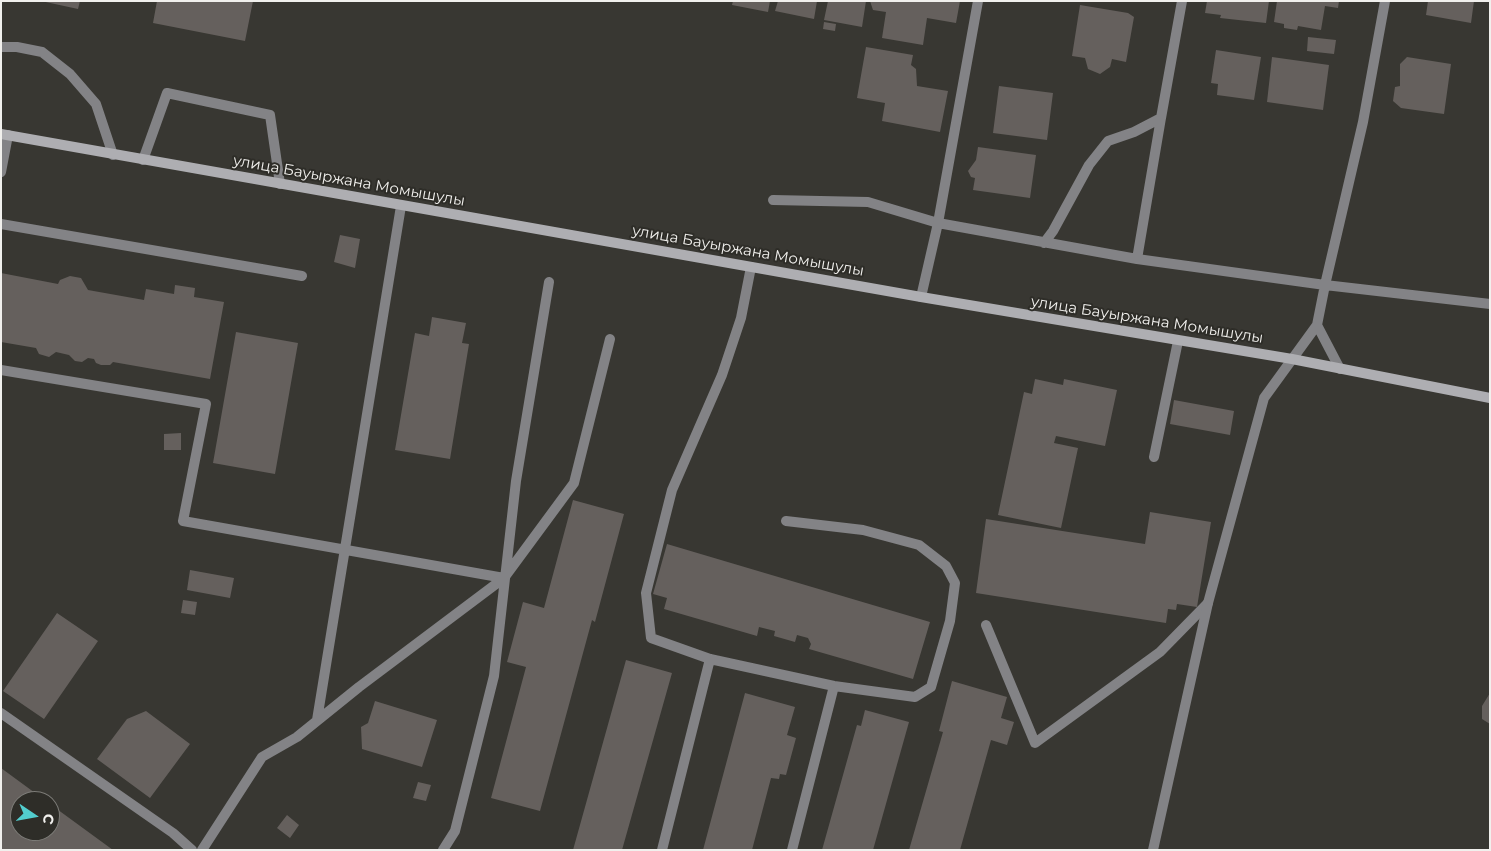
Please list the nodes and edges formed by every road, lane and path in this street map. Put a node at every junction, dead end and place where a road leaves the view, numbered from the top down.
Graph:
1 (978, 1) edge
2 (1182, 1) edge
3 (1386, 1) edge
4 (1, 47) edge
5 (1162, 118) junction
6 (5, 135) edge
7 (113, 155) junction
8 (143, 160) junction
9 (1, 172) edge
10 (280, 184) junction
11 (773, 200) dead end
12 (401, 206) junction
13 (938, 222) junction
14 (1, 224) edge
15 (1044, 243) junction
16 (1137, 259) junction
17 (751, 267) junction
18 (302, 276) dead end
19 (549, 282) dead end
20 (1325, 285) junction
21 (921, 297) junction
22 (1490, 304) edge
23 (1317, 325) junction
24 (610, 340) dead end
25 (1178, 342) junction
26 (1292, 359) junction
27 (1340, 369) junction
28 (1, 370) edge
29 (1490, 398) edge
30 (1154, 457) dead end
31 (786, 521) dead end
32 (345, 549) junction
33 (504, 578) junction
34 (1208, 603) junction
35 (986, 625) dead end
36 (710, 659) junction
37 (834, 686) junction
38 (1, 713) edge
39 (317, 720) junction
40 (192, 850) edge
41 (202, 850) edge
42 (443, 850) edge
43 (662, 850) edge
44 (792, 850) edge
45 (1152, 850) edge

1 - 13 street
2 - 5 street
3 - 20 street
4 - 7 street
5 - 15 street
5 - 16 street
6 - 7 street, улица Бауыржана Момышулы
6 - 9 street
7 - 8 street, улица Бауыржана Момышулы
8 - 10 street, улица Бауыржана Момышулы
8 - 10 street
10 - 12 street, улица Бауыржана Момышулы
11 - 13 street
12 - 17 street, улица Бауыржана Момышулы
12 - 32 street
13 - 15 street
13 - 21 street
14 - 18 street
15 - 16 street
16 - 20 street
17 - 21 street, улица Бауыржана Момышулы
17 - 36 street
19 - 33 street
20 - 22 street
20 - 23 street
21 - 25 street, улица Бауыржана Момышулы
23 - 26 street
23 - 27 street
24 - 33 street
25 - 26 street, улица Бауыржана Момышулы
25 - 30 street
26 - 27 street, улица Бауыржана Момышулы
26 - 34 street
27 - 29 street, улица Бауыржана Момышулы
28 - 32 street
31 - 37 street
32 - 33 street
32 - 39 street
33 - 39 street
33 - 42 street
34 - 35 street
34 - 45 street
36 - 37 street
36 - 43 street
37 - 44 street
38 - 40 street
39 - 41 street

